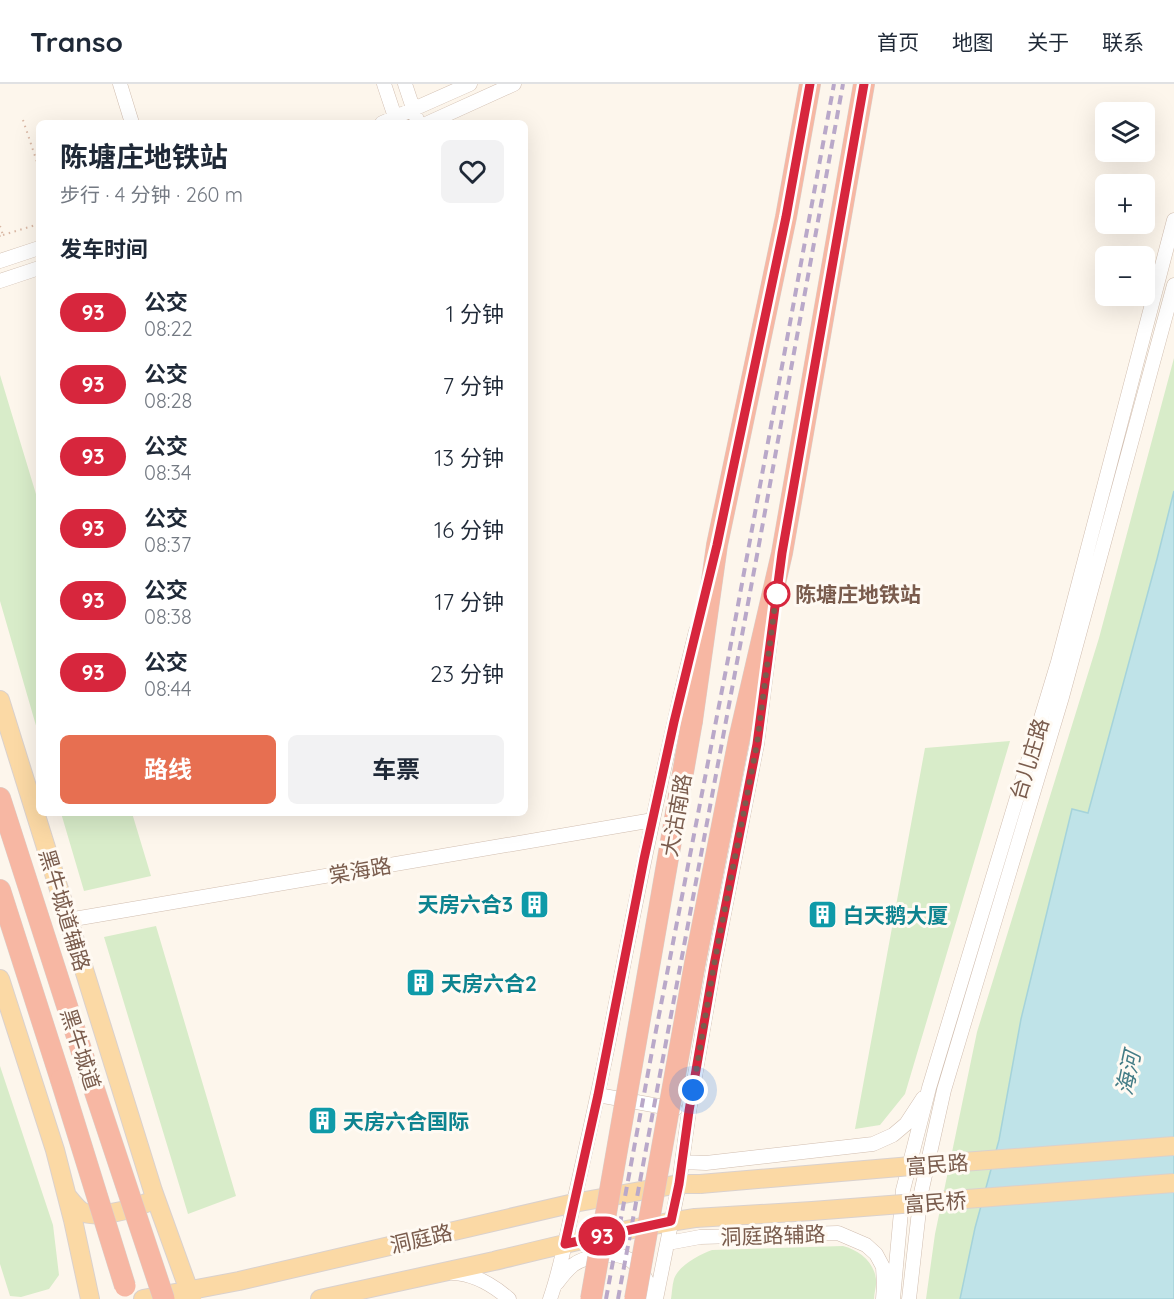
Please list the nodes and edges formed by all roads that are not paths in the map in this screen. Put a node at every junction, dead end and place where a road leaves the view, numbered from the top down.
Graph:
1 (120, 84) edge
2 (384, 84) edge
3 (405, 84) edge
4 (470, 84) edge
5 (514, 84) edge
6 (810, 84) edge
7 (864, 84) edge
8 (413, 110) junction
9 (131, 120) edge
10 (391, 120) edge
11 (393, 120) edge
12 (417, 120) edge
13 (435, 120) edge
14 (1174, 220) edge
15 (36, 249) edge
16 (0, 261) edge
17 (36, 269) edge
18 (0, 281) edge
19 (1174, 285) edge
20 (717, 545) junction
21 (782, 553) junction
22 (0, 700) edge
23 (0, 798) edge
24 (653, 820) junction
25 (0, 890) edge
26 (68, 920) junction
27 (0, 979) edge
28 (929, 1088) junction
29 (598, 1095) junction
30 (689, 1111) junction
31 (1174, 1146) edge
32 (682, 1162) junction
33 (1174, 1183) edge
34 (679, 1184) junction
35 (700, 1184) joint
36 (153, 1191) junction
37 (67, 1196) junction
38 (574, 1203) junction
39 (695, 1218) joint
40 (671, 1221) junction
41 (668, 1243) junction
42 (565, 1244) junction
43 (445, 1272) junction
44 (884, 1292) edge
45 (552, 1293) edge
46 (191, 1294) edge
47 (127, 1295) edge
48 (90, 1299) edge
49 (143, 1299) edge
50 (164, 1299) edge
51 (320, 1299) edge
52 (509, 1299) edge
53 (591, 1299) edge
54 (635, 1299) edge
55 (655, 1299) edge
56 (893, 1299) edge
57 (909, 1299) edge

1 - 9 street
2 - 10 street
3 - 8 street
4 - 8 street
5 - 13 street
6 - 20 highway, 大沽南路
7 - 21 highway
8 - 11 street
8 - 12 street
14 - 28 street, 台儿庄路
15 - 16 street
17 - 18 street
19 - 57 street, 台儿庄路
20 - 24 street
20 - 53 highway, 大沽南路, bridge
21 - 30 street
21 - 54 highway, bridge
22 - 26 main road, 黑牛城道辅路
23 - 50 highway, 黑牛城道, bridge
24 - 26 street, 棠海路
24 - 29 street
25 - 47 highway, 黑牛城道, bridge
26 - 36 main road, 黑牛城道辅路
27 - 37 main road
28 - 32 street
28 - 56 street, 台儿庄路
29 - 30 street
29 - 38 street
30 - 32 street
31 - 35 main road, 富民路, bridge
32 - 34 street
33 - 39 main road, 富民桥, bridge
34 - 35 main road, 洞庭路
34 - 38 main road, 洞庭路
34 - 40 street
36 - 37 main road
36 - 46 main road, 黑牛城道辅路
37 - 48 main road
38 - 42 street
38 - 46 main road, 洞庭路
39 - 40 main road, 洞庭路
40 - 41 street
40 - 42 main road, 洞庭路
41 - 44 street, 洞庭路辅路
41 - 55 street
42 - 43 main road, 洞庭路
42 - 45 street
43 - 51 main road, 洞庭路
43 - 52 street
45 - 55 street
46 - 49 main road, 洞庭路

